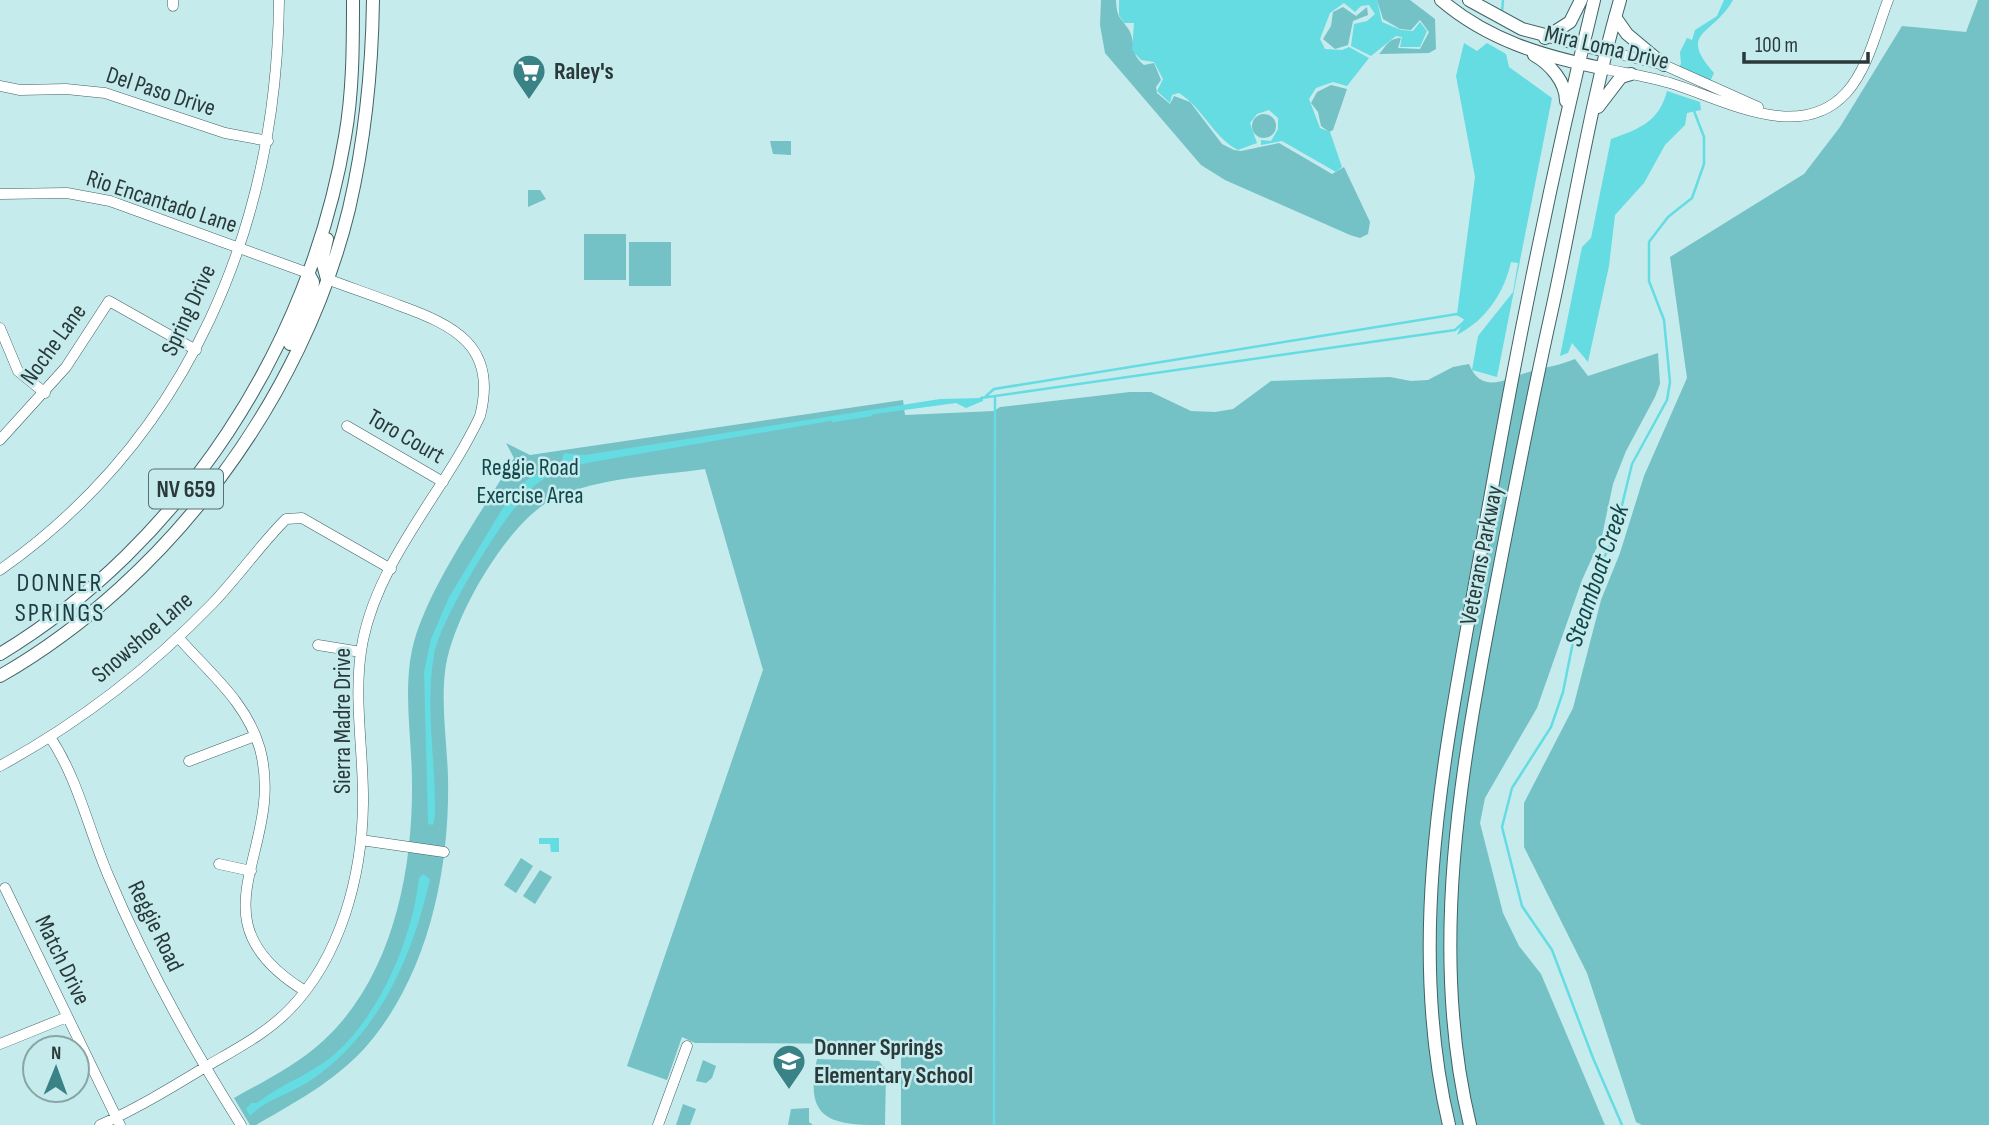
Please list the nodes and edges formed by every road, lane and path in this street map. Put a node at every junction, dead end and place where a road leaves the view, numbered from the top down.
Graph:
1 (279, 0) edge
2 (353, 0) edge
3 (373, 0) edge
4 (1441, 0) edge
5 (1469, 0) edge
6 (1581, 0) edge
7 (1594, 0) edge
8 (1620, 0) edge
9 (1888, 0) edge
10 (1615, 17) junction
11 (1545, 37) junction
12 (1583, 46) junction
13 (1521, 48) junction
14 (1606, 51) junction
15 (1578, 64) junction
16 (1601, 68) junction
17 (1669, 68) junction
18 (1631, 74) junction
19 (0, 86) edge
20 (1566, 114) junction
21 (1774, 115) junction
22 (1592, 117) junction
23 (268, 141) junction
24 (344, 143) junction
25 (0, 194) edge
26 (239, 247) junction
27 (307, 273) junction
28 (327, 279) junction
29 (0, 328) edge
30 (196, 350) junction
31 (45, 393) junction
32 (266, 406) junction
33 (347, 426) dead end
34 (0, 440) edge
35 (443, 482) junction
36 (391, 569) junction
37 (0, 570) edge
38 (178, 638) junction
39 (318, 645) dead end
40 (361, 652) junction
41 (0, 654) edge
42 (0, 676) edge
43 (255, 736) junction
44 (50, 737) junction
45 (189, 761) dead end
46 (0, 765) edge
47 (361, 841) junction
48 (444, 852) dead end
49 (219, 864) dead end
50 (251, 871) junction
51 (5, 888) dead end
52 (305, 991) junction
53 (67, 1017) junction
54 (0, 1044) edge
55 (687, 1046) dead end
56 (206, 1066) junction
57 (118, 1121) edge
58 (100, 1125) edge
59 (241, 1125) edge
60 (658, 1125) edge
61 (1449, 1125) edge
62 (1470, 1125) edge

1 - 23 street, Spring Drive
2 - 24 main road, NV 659
3 - 28 main road, NV 659
4 - 13 main road, Mira Loma Drive
5 - 11 main road, Mira Loma Drive
6 - 11 main road
7 - 12 main road, Veterans Parkway
8 - 10 main road, Veterans Parkway
9 - 21 street, Mira Loma Drive
10 - 14 main road, Veterans Parkway
10 - 17 main road
11 - 12 main road, Mira Loma Drive
12 - 14 main road, Mira Loma Drive
12 - 15 main road, Veterans Parkway
13 - 15 main road, Mira Loma Drive
13 - 20 main road
14 - 16 main road, Veterans Parkway
14 - 17 street, Mira Loma Drive
15 - 16 main road, Mira Loma Drive
15 - 20 main road, Veterans Parkway
16 - 18 street, Mira Loma Drive
16 - 22 main road, Veterans Parkway
17 - 21 street, Mira Loma Drive
18 - 21 street, Mira Loma Drive
18 - 22 main road
19 - 23 street, Del Paso Drive
20 - 61 main road, Veterans Parkway
22 - 62 main road, Veterans Parkway
23 - 26 street, Spring Drive
24 - 27 main road, NV 659
24 - 28 main road
25 - 26 street, Rio Encantado Lane
26 - 27 street, Rio Encantado Lane
26 - 30 street, Spring Drive
27 - 32 main road
27 - 41 main road, NV 659
28 - 32 main road, NV 659
28 - 35 street, Sierra Madre Drive
29 - 31 street
30 - 31 street, Noche Lane
30 - 37 street, Spring Drive
31 - 34 street, Noche Lane
32 - 42 main road, NV 659
33 - 35 street, Toro Court
35 - 36 street, Sierra Madre Drive
36 - 38 street, Snowshoe Lane
36 - 40 street, Sierra Madre Drive
38 - 43 street
38 - 44 street, Snowshoe Lane
39 - 40 street
40 - 47 street, Sierra Madre Drive
43 - 45 street
43 - 50 street
44 - 46 street, Snowshoe Lane
44 - 56 street, Reggie Road
47 - 48 street
47 - 52 street, Sierra Madre Drive
49 - 50 street
50 - 52 street
51 - 53 street, Match Drive
52 - 56 street, Sierra Madre Drive
53 - 54 street
53 - 57 street, Match Drive
55 - 60 street
56 - 57 street, Sierra Madre Drive
56 - 59 street, Reggie Road
57 - 58 street, Sierra Madre Drive

